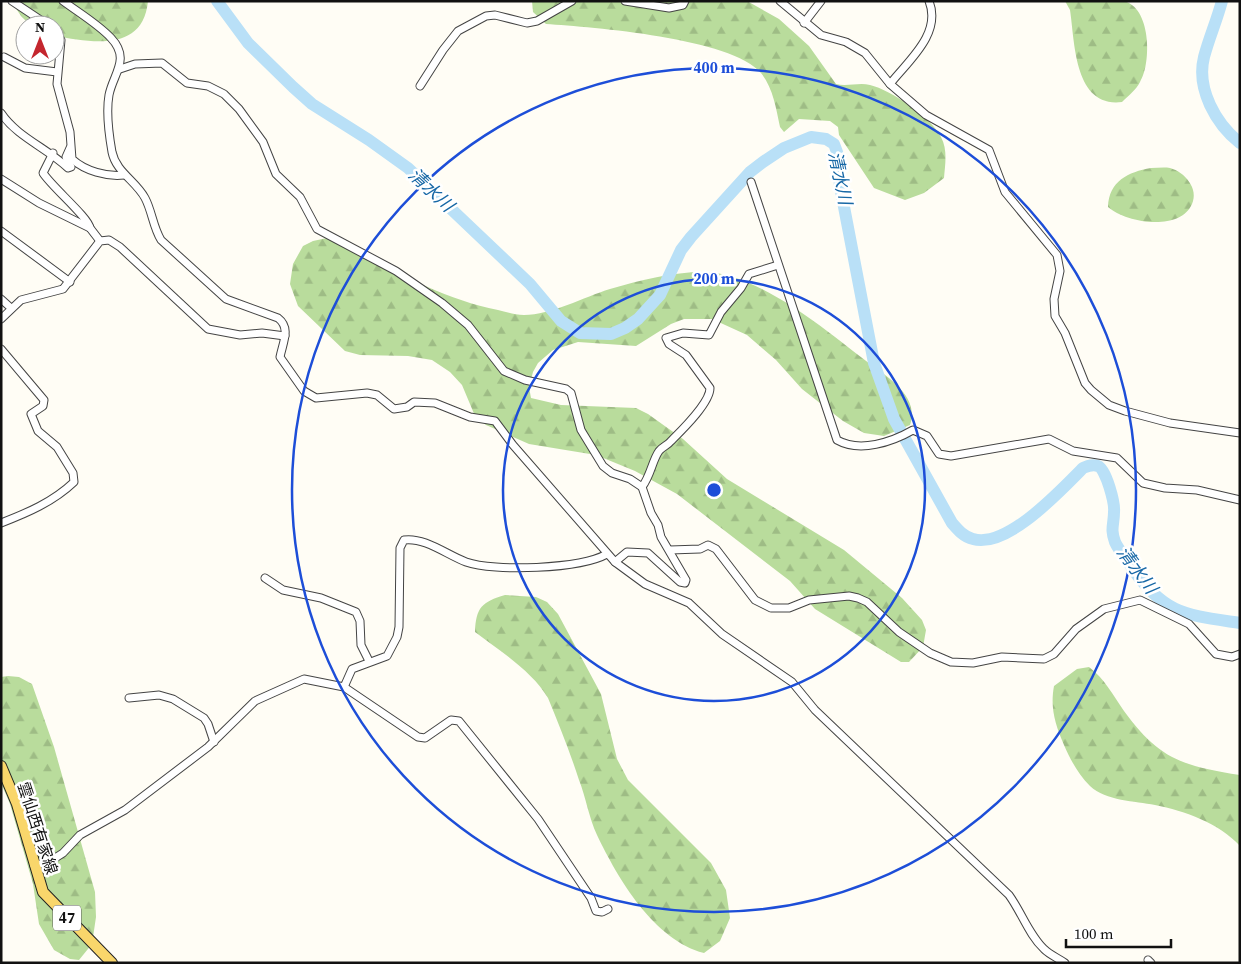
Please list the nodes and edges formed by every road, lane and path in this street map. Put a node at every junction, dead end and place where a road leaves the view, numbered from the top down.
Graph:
1 (12, 1) edge
2 (63, 1) edge
3 (572, 1) edge
4 (625, 1) edge
5 (684, 1) edge
6 (780, 1) edge
7 (821, 1) edge
8 (929, 1) edge
9 (33, 15) edge
10 (804, 23) junction
11 (3, 57) edge
12 (58, 65) edge
13 (120, 69) junction
14 (57, 72) junction
15 (890, 84) junction
16 (420, 86) dead end
17 (1, 113) edge
18 (70, 148) junction
19 (53, 154) junction
20 (124, 175) junction
21 (1, 179) edge
22 (751, 182) dead end
23 (90, 228) junction
24 (1, 231) edge
25 (100, 241) junction
26 (778, 265) junction
27 (70, 282) junction
28 (1, 300) edge
29 (11, 308) junction
30 (1, 319) edge
31 (285, 336) junction
32 (1, 349) edge
33 (1240, 433) edge
34 (642, 487) junction
35 (1240, 500) edge
36 (1, 523) edge
37 (670, 550) junction
38 (607, 554) junction
39 (616, 562) junction
40 (265, 578) dead end
41 (1240, 654) edge
42 (370, 661) junction
43 (344, 687) junction
44 (129, 698) dead end
45 (214, 742) junction
46 (2, 767) edge
47 (34, 866) junction
48 (608, 909) dead end
49 (112, 963) edge
50 (1065, 963) edge

1 - 9 street
2 - 13 street
3 - 16 street
4 - 5 street
6 - 10 street
7 - 10 street
8 - 15 street
10 - 15 street
11 - 14 street
12 - 14 street
13 - 20 street
13 - 34 street
14 - 18 street
15 - 33 street
17 - 19 street
18 - 19 street
18 - 20 street
19 - 23 street
20 - 31 street
21 - 23 street
22 - 26 street
23 - 25 street
24 - 27 street
25 - 27 street
25 - 31 street
26 - 34 street
26 - 35 street
27 - 29 street
28 - 29 street
29 - 30 street
31 - 38 street
32 - 36 street
34 - 37 street
37 - 39 street
37 - 41 street
38 - 39 street
38 - 42 street
39 - 50 street
40 - 42 street
42 - 43 street
43 - 45 street
43 - 48 street
44 - 45 street
45 - 47 street
46 - 47 main road, 雲仙西有家線 / 47
47 - 49 main road, 雲仙西有家線 / 47

